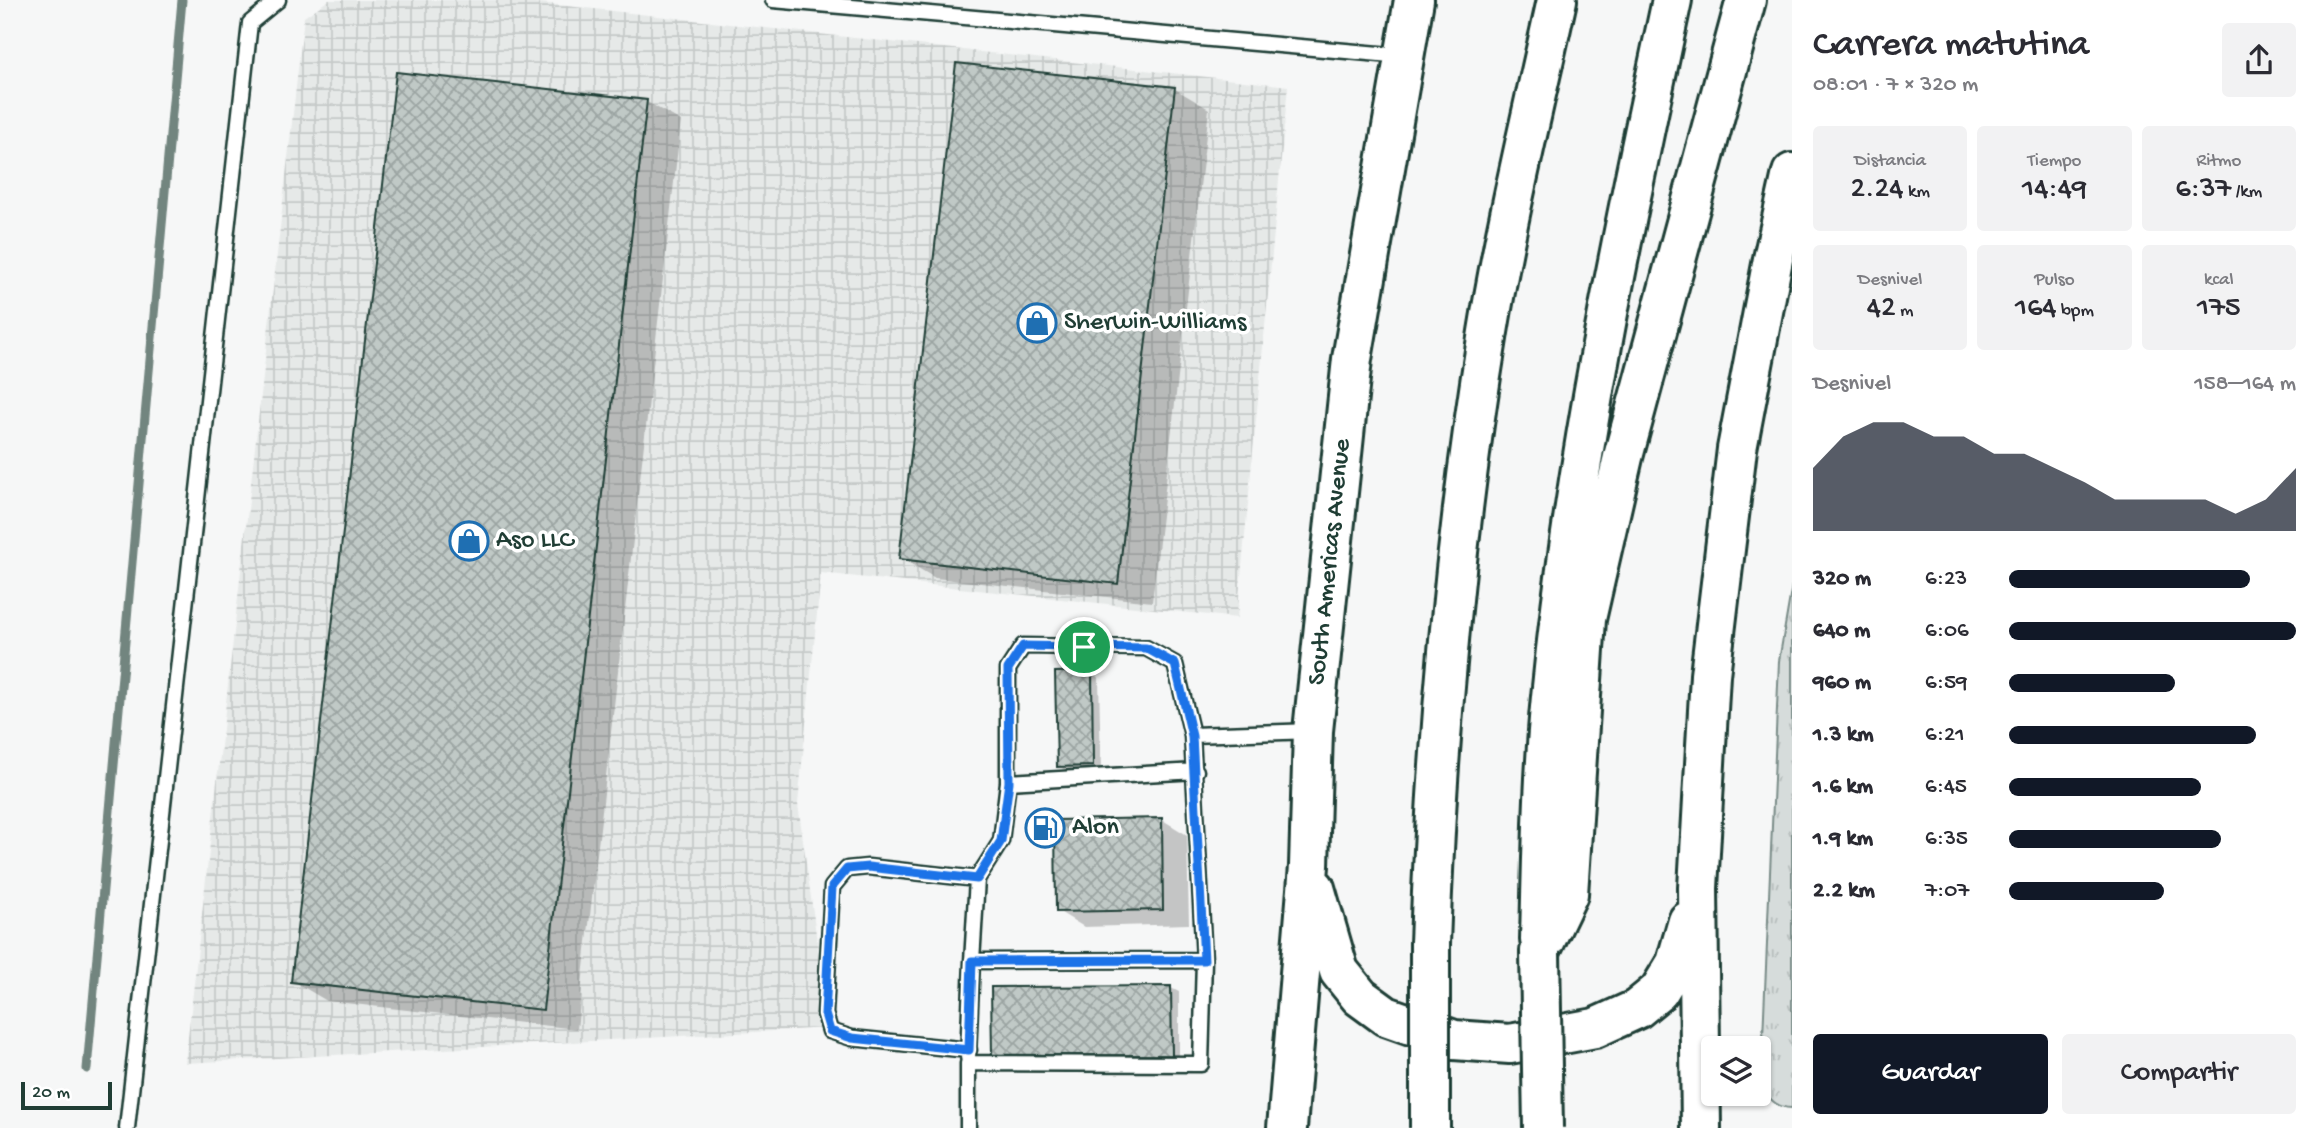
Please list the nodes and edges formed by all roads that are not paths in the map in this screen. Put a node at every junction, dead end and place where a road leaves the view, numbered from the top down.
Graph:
1 (278, 0) edge
2 (773, 0) edge
3 (1414, 0) edge
4 (1556, 0) edge
5 (1672, 0) edge
6 (1746, 0) edge
7 (1404, 57) junction
8 (1792, 173) edge
9 (1312, 731) junction
10 (1192, 736) junction
11 (1196, 771) junction
12 (1009, 782) junction
13 (1309, 866) junction
14 (977, 879) junction
15 (1698, 888) junction
16 (1540, 952) junction
17 (1204, 960) junction
18 (972, 961) junction
19 (968, 1057) junction
20 (127, 1128) edge
21 (968, 1128) edge
22 (1287, 1128) edge
23 (1430, 1128) edge
24 (1543, 1128) edge
25 (1701, 1128) edge

1 - 20 lane
2 - 7 lane
3 - 7 main road, South Americas Avenue
4 - 23 main road, bridge
5 - 16 main road
6 - 16 main road
7 - 9 main road, South Americas Avenue
8 - 15 main road
9 - 10 lane
9 - 13 main road, South Americas Avenue
10 - 11 lane
10 - 12 lane
11 - 12 lane
11 - 17 lane
12 - 14 lane
13 - 15 main road
13 - 22 main road, South Americas Avenue
14 - 18 lane
14 - 19 lane
15 - 25 main road
16 - 24 main road, bridge
17 - 18 lane
17 - 19 lane
18 - 19 lane
19 - 21 lane

